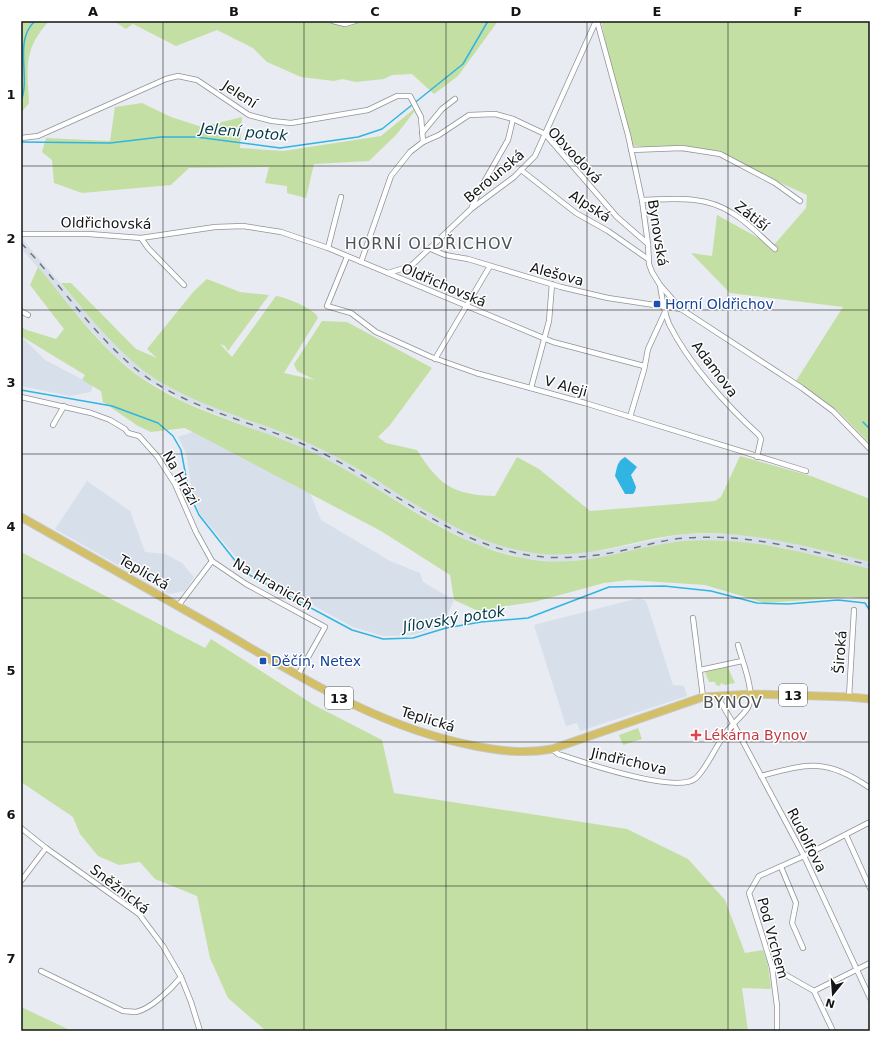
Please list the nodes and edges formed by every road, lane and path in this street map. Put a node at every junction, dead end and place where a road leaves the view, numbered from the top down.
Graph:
1 (333, 21) edge
2 (355, 21) edge
3 (597, 21) edge
4 (455, 100) dead end
5 (513, 119) junction
6 (422, 133) junction
7 (545, 134) junction
8 (21, 138) edge
9 (423, 142) junction
10 (631, 150) junction
11 (521, 170) junction
12 (341, 197) dead end
13 (642, 200) junction
14 (800, 201) dead end
15 (471, 209) junction
16 (21, 234) edge
17 (141, 238) junction
18 (648, 244) junction
19 (328, 248) junction
20 (431, 249) junction
21 (775, 249) dead end
22 (347, 257) junction
23 (648, 259) junction
24 (361, 262) junction
25 (490, 266) junction
26 (388, 273) junction
27 (552, 284) junction
28 (184, 285) dead end
29 (660, 285) junction
30 (466, 307) junction
31 (665, 309) junction
32 (681, 309) junction
33 (21, 312) edge
34 (28, 315) dead end
35 (544, 338) junction
36 (435, 359) junction
37 (644, 366) junction
38 (531, 388) junction
39 (21, 397) edge
40 (64, 406) junction
41 (630, 417) junction
42 (53, 425) dead end
43 (870, 449) edge
44 (757, 457) junction
45 (806, 471) dead end
46 (21, 517) edge
47 (212, 561) junction
48 (178, 606) junction
49 (854, 610) dead end
50 (693, 618) dead end
51 (738, 645) dead end
52 (742, 661) junction
53 (700, 670) junction
54 (298, 675) junction
55 (752, 694) junction
56 (717, 696) junction
57 (703, 697) junction
58 (849, 697) junction
59 (870, 699) edge
60 (733, 723) junction
61 (552, 749) junction
62 (761, 776) junction
63 (870, 788) edge
64 (870, 822) edge
65 (21, 828) edge
66 (846, 835) junction
67 (46, 848) junction
68 (804, 856) junction
69 (781, 866) junction
70 (21, 881) edge
71 (870, 888) edge
72 (803, 948) dead end
73 (870, 963) edge
74 (772, 967) junction
75 (856, 968) junction
76 (41, 971) dead end
77 (181, 977) junction
78 (814, 991) junction
79 (870, 998) edge
80 (200, 1031) edge
81 (777, 1031) edge
82 (833, 1031) edge

1 - 2 street
3 - 7 street, Berounská
3 - 10 street, Bynovská
4 - 6 street
5 - 7 street, Obvodová
5 - 9 street, Obvodová
5 - 15 street
6 - 8 street, Jelení
6 - 9 street, Jelení
7 - 11 street, Berounská
7 - 18 street, Obvodová
9 - 24 street, Obvodová
10 - 13 street, Bynovská
10 - 14 street
11 - 15 street, Berounská
11 - 23 street, Alpská
12 - 19 street
13 - 18 street, Bynovská
13 - 21 street, Zátiší
15 - 20 street, Berounská
16 - 17 street, Oldřichovská
17 - 19 street, Oldřichovská
17 - 28 street
18 - 23 street, Bynovská
19 - 22 street, Oldřichovská
20 - 25 street, Alešova
20 - 26 street, Berounská
22 - 24 street, Oldřichovská
22 - 36 street, V Aleji
23 - 29 street, Bynovská
24 - 26 street, Oldřichovská
25 - 27 street, Alešova
25 - 30 street
26 - 30 street, Oldřichovská
27 - 31 street, Alešova
27 - 35 street
29 - 31 street, Adamova
29 - 32 street, Bynovská
30 - 35 street, Oldřichovská
30 - 36 street
31 - 32 street, Alešova
31 - 37 street
31 - 44 street, Adamova
32 - 43 street, Bynovská
33 - 34 street
35 - 37 street, Oldřichovská
35 - 38 street
36 - 38 street, V Aleji
37 - 41 street
38 - 41 street, V Aleji
39 - 40 street, Na Hrázi
40 - 42 street
40 - 47 street, Na Hrázi
41 - 44 street, V Aleji
44 - 45 street, V Aleji
46 - 48 main road, Teplická / 13
47 - 48 street, Na Hranicích
47 - 54 street, Na Hranicích
48 - 54 main road, Teplická / 13
49 - 58 street, Široká
50 - 53 street
51 - 52 street
52 - 53 street
52 - 55 street
53 - 57 street
54 - 61 main road, Teplická / 13
55 - 56 main road, Teplická / 13
55 - 58 main road, Teplická / 13
55 - 60 street, Jindřichova
56 - 57 main road, Teplická / 13
56 - 60 street, Rudolfova
57 - 61 main road, Teplická / 13
58 - 59 main road, Teplická / 13
60 - 61 street, Jindřichova
60 - 62 street, Rudolfova
62 - 63 street
62 - 68 street, Rudolfova
64 - 66 street, Pod Vrchem
65 - 67 street, Sněžnická
66 - 68 street, Pod Vrchem
66 - 71 street
67 - 70 street
67 - 77 street, Sněžnická
68 - 69 street, Pod Vrchem
68 - 75 street, Rudolfova
69 - 72 street, Pod Vrchem
69 - 74 street, Pod Vrchem
73 - 75 street
74 - 78 street
74 - 81 street, Pod Vrchem
75 - 78 street
75 - 79 street, Rudolfova
76 - 77 street
77 - 80 street, Sněžnická
78 - 82 street

